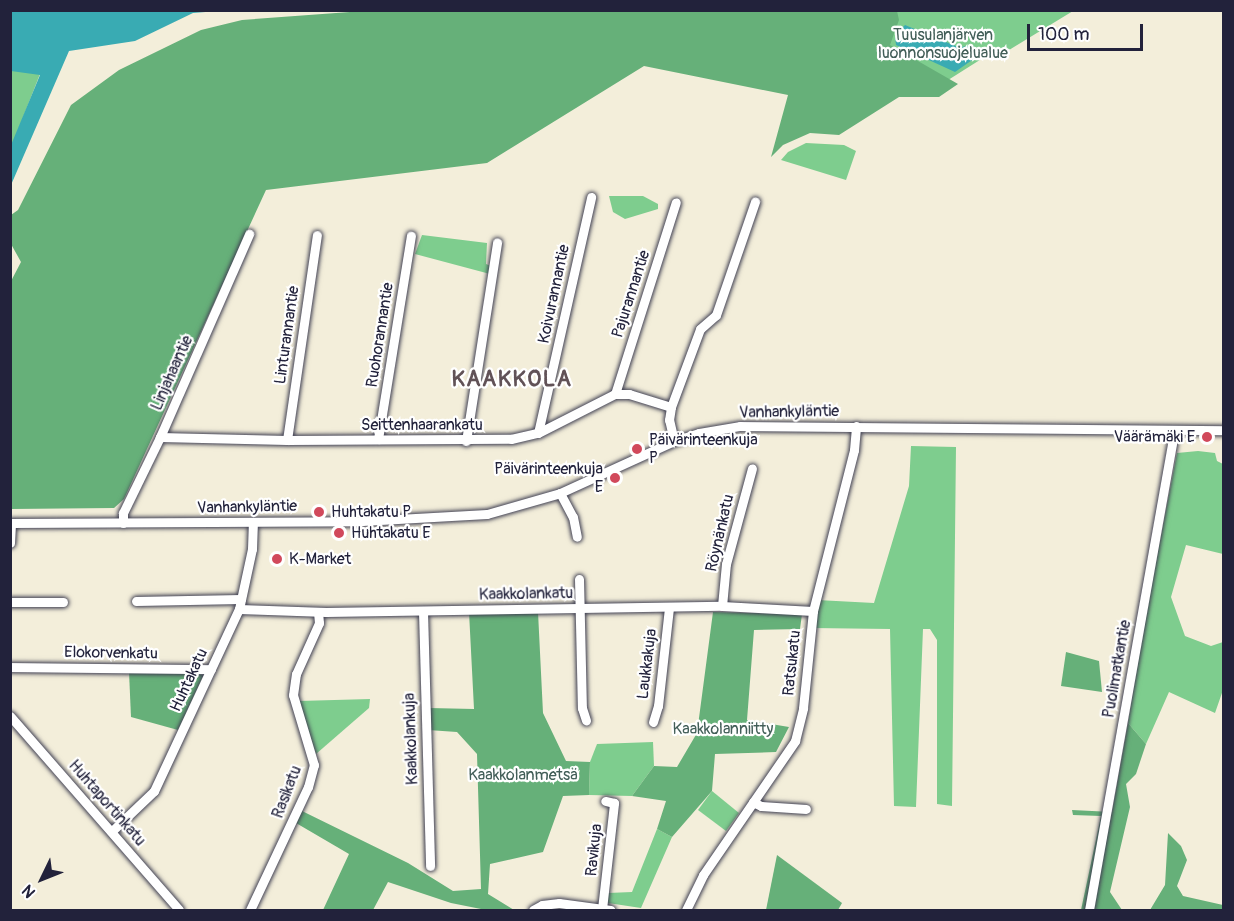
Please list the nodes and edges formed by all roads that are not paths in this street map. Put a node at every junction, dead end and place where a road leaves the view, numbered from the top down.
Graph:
1 (591, 197) dead end
2 (676, 202) dead end
3 (755, 202) dead end
4 (249, 234) dead end
5 (317, 235) dead end
6 (411, 236) dead end
7 (497, 242) dead end
8 (615, 394) junction
9 (671, 407) junction
10 (856, 426) junction
11 (1224, 430) edge
12 (1174, 432) junction
13 (538, 433) junction
14 (160, 437) junction
15 (378, 439) junction
16 (287, 440) junction
17 (466, 441) junction
18 (674, 441) junction
19 (752, 468) dead end
20 (560, 493) junction
21 (253, 522) junction
22 (11, 523) edge
23 (123, 523) junction
24 (577, 537) dead end
25 (10, 543) edge
26 (579, 579) dead end
27 (136, 601) dead end
28 (10, 602) edge
29 (63, 602) dead end
30 (240, 604) junction
31 (722, 606) junction
32 (669, 608) junction
33 (581, 609) junction
34 (423, 610) junction
35 (813, 610) junction
36 (318, 612) junction
37 (10, 667) edge
38 (211, 669) junction
39 (10, 716) edge
40 (586, 720) dead end
41 (653, 722) dead end
42 (605, 801) dead end
43 (753, 802) junction
44 (806, 809) dead end
45 (112, 831) junction
46 (430, 866) dead end
47 (179, 910) edge
48 (250, 910) edge
49 (533, 910) edge
50 (606, 910) edge
51 (686, 910) edge
52 (1089, 910) edge

1 - 13 street, Koivurannantie
2 - 8 street, Pajurannantie
3 - 9 street
4 - 14 street, Linjahaantie
5 - 16 street, Linturannantie
6 - 15 street, Ruohorannantie
7 - 17 street
8 - 9 street
8 - 13 street, Seittenhaarankatu
9 - 18 street
10 - 12 street, Vanhankyläntie
10 - 18 street, Vanhankyläntie
10 - 35 street, Ratsukatu
11 - 12 street, Vanhankyläntie
12 - 52 street, Puolimatkantie
13 - 17 street, Seittenhaarankatu
14 - 16 street, Seittenhaarankatu
14 - 23 street, Linjahaantie
15 - 16 street, Seittenhaarankatu
15 - 17 street, Seittenhaarankatu
18 - 20 street, Vanhankyläntie
19 - 31 street, Röynänkatu
20 - 21 street, Vanhankyläntie
20 - 24 street
21 - 23 street, Vanhankyläntie
21 - 30 street, Huhtakatu
22 - 23 street, Vanhankyläntie
22 - 25 street
26 - 33 street
27 - 30 street, Kaakkolankatu
28 - 29 street
30 - 36 street, Kaakkolankatu
30 - 38 street, Huhtakatu
31 - 32 street, Kaakkolankatu
31 - 35 street, Kaakkolankatu
32 - 33 street, Kaakkolankatu
32 - 41 street, Laukkakuja
33 - 34 street, Kaakkolankatu
33 - 40 street
34 - 36 street, Kaakkolankatu
34 - 46 street, Kaakkolankuja
35 - 43 street, Ratsukatu
36 - 48 street, Rasikatu
37 - 38 street, Elokorvenkatu
38 - 45 street, Huhtakatu
39 - 45 street, Huhtaportinkatu
42 - 50 street, Ravikuja
43 - 44 street
43 - 51 street, Ratsukatu
45 - 47 street, Huhtaportinkatu
49 - 50 street

